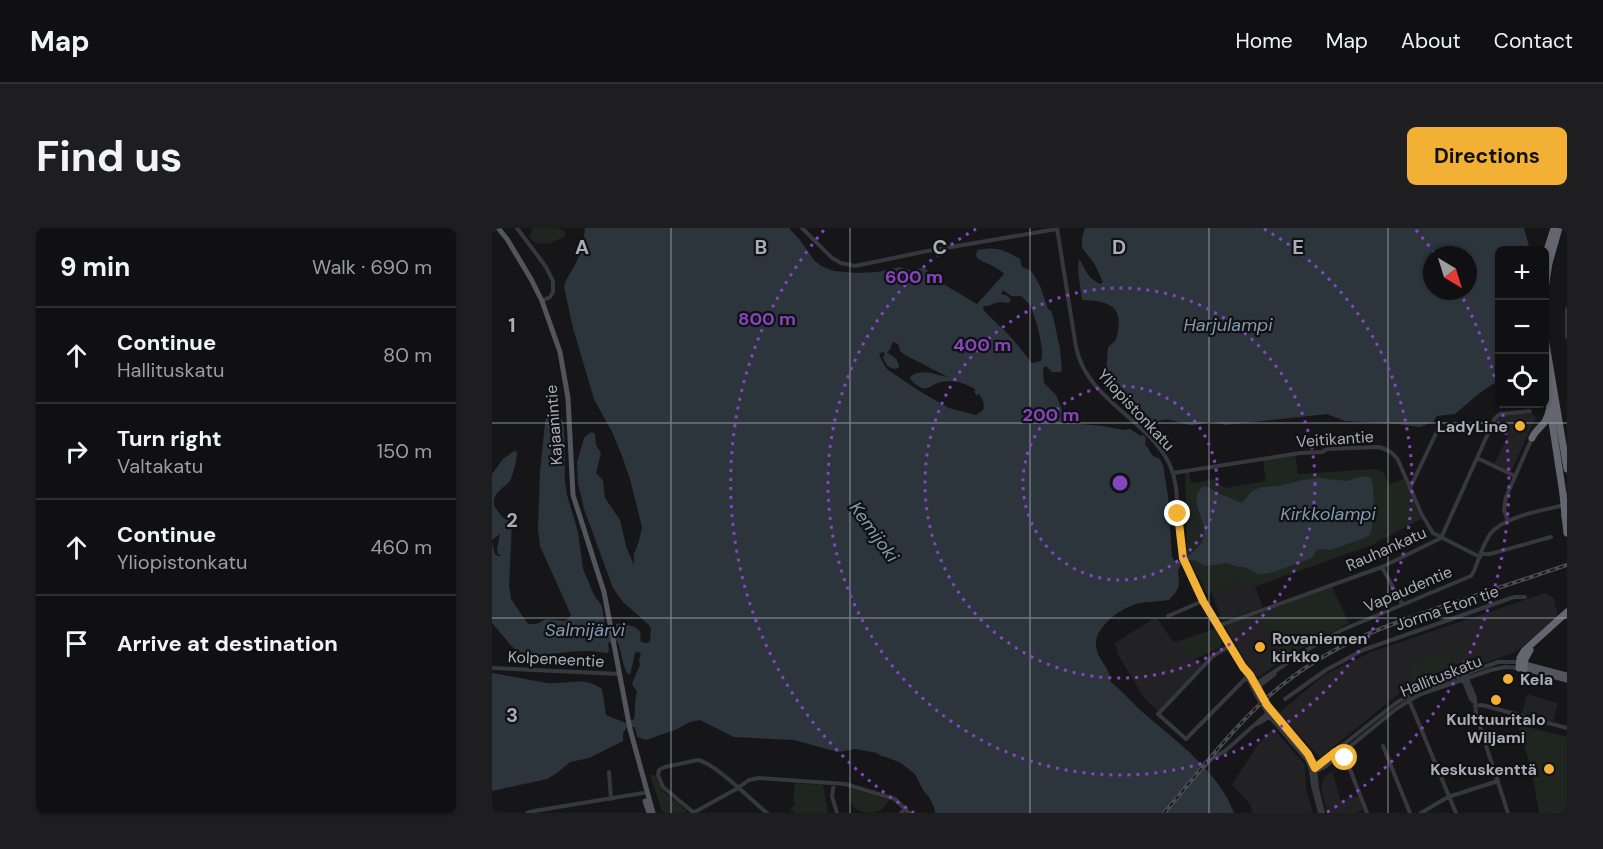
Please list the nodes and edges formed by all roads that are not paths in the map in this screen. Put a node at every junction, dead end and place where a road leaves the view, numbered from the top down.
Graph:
1 (498, 228) edge
2 (517, 228) edge
3 (802, 228) edge
4 (1057, 228) edge
5 (1549, 228) edge
6 (1554, 228) edge
7 (1559, 228) edge
8 (1545, 246) edge
9 (1549, 246) edge
10 (1549, 263) edge
11 (542, 301) junction
12 (1567, 309) edge
13 (1567, 337) edge
14 (1548, 354) edge
15 (1549, 396) edge
16 (1550, 402) junction
17 (1530, 411) dead end
18 (1557, 413) junction
19 (1440, 425) dead end
20 (1543, 429) junction
21 (1567, 430) edge
22 (1532, 438) joint
23 (1555, 441) junction
24 (1567, 445) edge
25 (1565, 456) junction
26 (1477, 459) junction
27 (1567, 469) edge
28 (1173, 473) junction
29 (1515, 476) junction
30 (1410, 488) junction
31 (1567, 505) edge
32 (1508, 521) junction
33 (1567, 533) edge
34 (1551, 537) dead end
35 (1441, 538) junction
36 (1481, 555) junction
37 (1382, 567) junction
38 (1525, 597) dead end
39 (1203, 601) junction
40 (1402, 604) junction
41 (1567, 612) edge
42 (1168, 616) dead end
43 (1567, 620) edge
44 (1218, 626) junction
45 (1230, 646) junction
46 (1464, 663) dead end
47 (1522, 666) junction
48 (1243, 667) junction
49 (492, 668) edge
50 (1464, 673) junction
51 (619, 674) junction
52 (1247, 677) junction
53 (1465, 678) junction
54 (1567, 678) edge
55 (1256, 688) junction
56 (1408, 698) junction
57 (1285, 699) dead end
58 (1474, 704) junction
59 (1270, 714) junction
60 (1372, 726) junction
61 (1567, 728) edge
62 (630, 729) junction
63 (1383, 746) dead end
64 (1335, 752) junction
65 (1342, 754) junction
66 (1314, 770) junction
67 (609, 772) dead end
68 (1498, 781) junction
69 (834, 783) junction
70 (738, 789) junction
71 (643, 793) junction
72 (1448, 797) junction
73 (611, 799) junction
74 (907, 811) edge
75 (527, 813) edge
76 (651, 813) edge
77 (693, 813) edge
78 (767, 813) edge
79 (837, 813) edge
80 (901, 813) edge
81 (1165, 813) edge
82 (1322, 813) edge
83 (1367, 813) edge
84 (1410, 813) edge
85 (1421, 813) edge
86 (1456, 813) edge
87 (1508, 813) edge

1 - 11 main road, Kajaanintie
2 - 11 street
3 - 4 street
4 - 28 street, Yliopistonkatu
5 - 8 highway
6 - 9 highway
7 - 10 highway
11 - 51 main road, Kajaanintie
12 - 13 street
14 - 18 highway
15 - 16 highway
16 - 20 highway
16 - 23 highway
17 - 26 street, Rauhankatu
18 - 21 highway
18 - 25 highway
19 - 30 street
20 - 22 highway
20 - 23 highway
22 - 29 street
23 - 33 highway, bridge
24 - 25 highway
25 - 27 highway
26 - 29 street
26 - 35 street, Rauhankatu
28 - 30 street, Veitikantie
28 - 39 street, Yliopistonkatu
29 - 32 street
30 - 35 street, Veitikantie
31 - 32 street
32 - 36 street, Vapaudentie
34 - 36 street
35 - 36 street, Veitikantie
35 - 37 street, Rauhankatu
36 - 40 street, Vapaudentie
37 - 40 street
37 - 44 street, Rauhankatu
38 - 57 street, Jorma Eton tie
39 - 42 street
39 - 44 street, Yliopistonkatu
40 - 55 street, Vapaudentie
41 - 47 highway
43 - 47 highway
44 - 45 street, Yliopistonkatu
45 - 48 street, Yliopistonkatu
45 - 52 street
46 - 50 street
47 - 50 street, Hallituskatu
47 - 53 street, Hallituskatu
47 - 54 main road, Hallituskatu
48 - 52 street, Yliopistonkatu
48 - 55 street, Yliopistonkatu
49 - 51 street, Kolpeneentie
50 - 53 street
50 - 56 street, Hallituskatu
51 - 62 main road
52 - 55 street, Yliopistonkatu
53 - 56 street, Hallituskatu
53 - 58 street
55 - 59 street, Yliopistonkatu
56 - 60 street, Hallituskatu
56 - 72 street
58 - 61 street
58 - 68 street
59 - 66 street, Yliopistonkatu
59 - 81 street
60 - 64 street, Hallituskatu
60 - 65 street, Hallituskatu
62 - 71 main road
62 - 76 main road
63 - 84 street
64 - 65 street
64 - 66 street, Hallituskatu
65 - 66 street, Hallituskatu
65 - 83 street
66 - 82 street
67 - 73 street
68 - 72 street
68 - 87 street
69 - 70 street
69 - 74 street
69 - 79 street
70 - 77 street
70 - 77 street
70 - 78 street
71 - 73 street
71 - 76 main road
72 - 85 street
72 - 86 street
73 - 75 street
74 - 80 street

